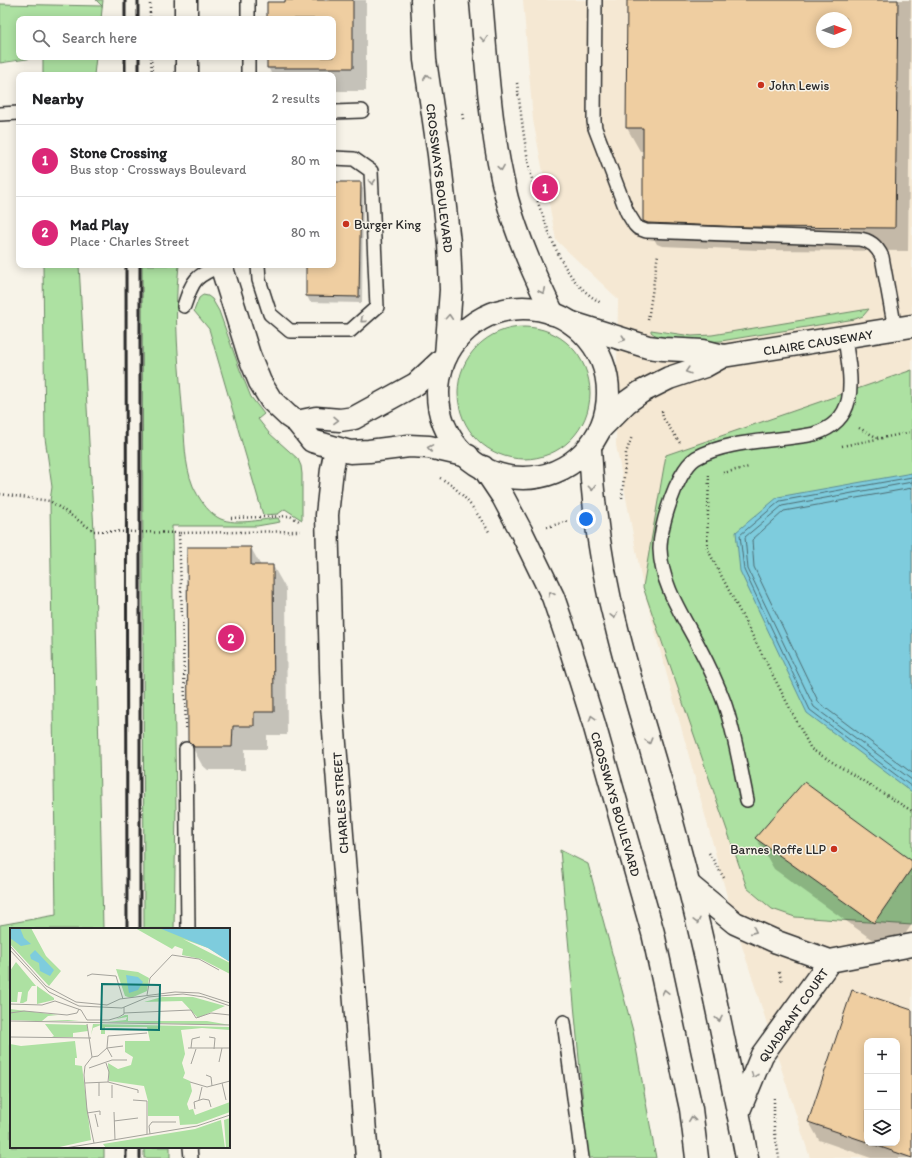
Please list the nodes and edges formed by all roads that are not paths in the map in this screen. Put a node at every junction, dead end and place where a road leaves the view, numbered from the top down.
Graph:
1 (186, 0) edge
2 (248, 0) edge
3 (422, 0) edge
4 (481, 0) edge
5 (595, 0) edge
6 (186, 16) edge
7 (248, 16) edge
8 (187, 60) edge
9 (248, 60) edge
10 (187, 72) edge
11 (248, 72) edge
12 (362, 110) dead end
13 (336, 112) edge
14 (16, 113) edge
15 (0, 114) edge
16 (336, 158) edge
17 (215, 268) edge
18 (223, 268) edge
19 (258, 268) edge
20 (184, 306) dead end
21 (563, 319) junction
22 (904, 328) edge
23 (845, 338) junction
24 (446, 356) junction
25 (724, 356) junction
26 (297, 422) junction
27 (601, 428) junction
28 (336, 449) junction
29 (590, 449) junction
30 (476, 461) junction
31 (186, 749) road end
32 (747, 800) dead end
33 (688, 884) junction
34 (188, 928) edge
35 (912, 945) edge
36 (830, 961) junction
37 (564, 1022) dead end
38 (738, 1113) junction
39 (190, 1148) edge
40 (191, 1158) edge
41 (367, 1158) edge
42 (582, 1158) edge
43 (697, 1158) edge
44 (747, 1158) edge

1 - 6 main road
2 - 7 lane
24 -> 3 main road, CROSSWAYS BOULEVARD
4 -> 21 main road
5 - 22 lane
8 - 10 main road
9 - 11 lane
12 - 13 lane
14 - 15 lane
16 -> 19 lane
17 - 20 lane
18 - 26 main road
21 - 24 main road, CLAIRE CAUSEWAY
21 -> 25 main road, CLAIRE CAUSEWAY
21 - 27 main road
22 - 23 main road, CLAIRE CAUSEWAY
23 - 25 main road, CLAIRE CAUSEWAY
23 - 32 lane
26 -> 24 main road
24 - 30 main road, CROSSWAYS BOULEVARD
25 -> 27 main road, CLAIRE CAUSEWAY
26 - 28 main road
27 - 29 main road
30 -> 28 main road
28 - 41 main road, CHARLES STREET
29 - 30 main road
29 -> 33 main road
43 -> 30 main road, CROSSWAYS BOULEVARD
31 - 34 lane
33 -> 36 main road, QUADRANT COURT
33 -> 38 main road
35 - 36 main road, QUADRANT COURT
36 -> 38 main road, QUADRANT COURT
37 - 42 lane
38 - 44 main road
39 - 40 lane

